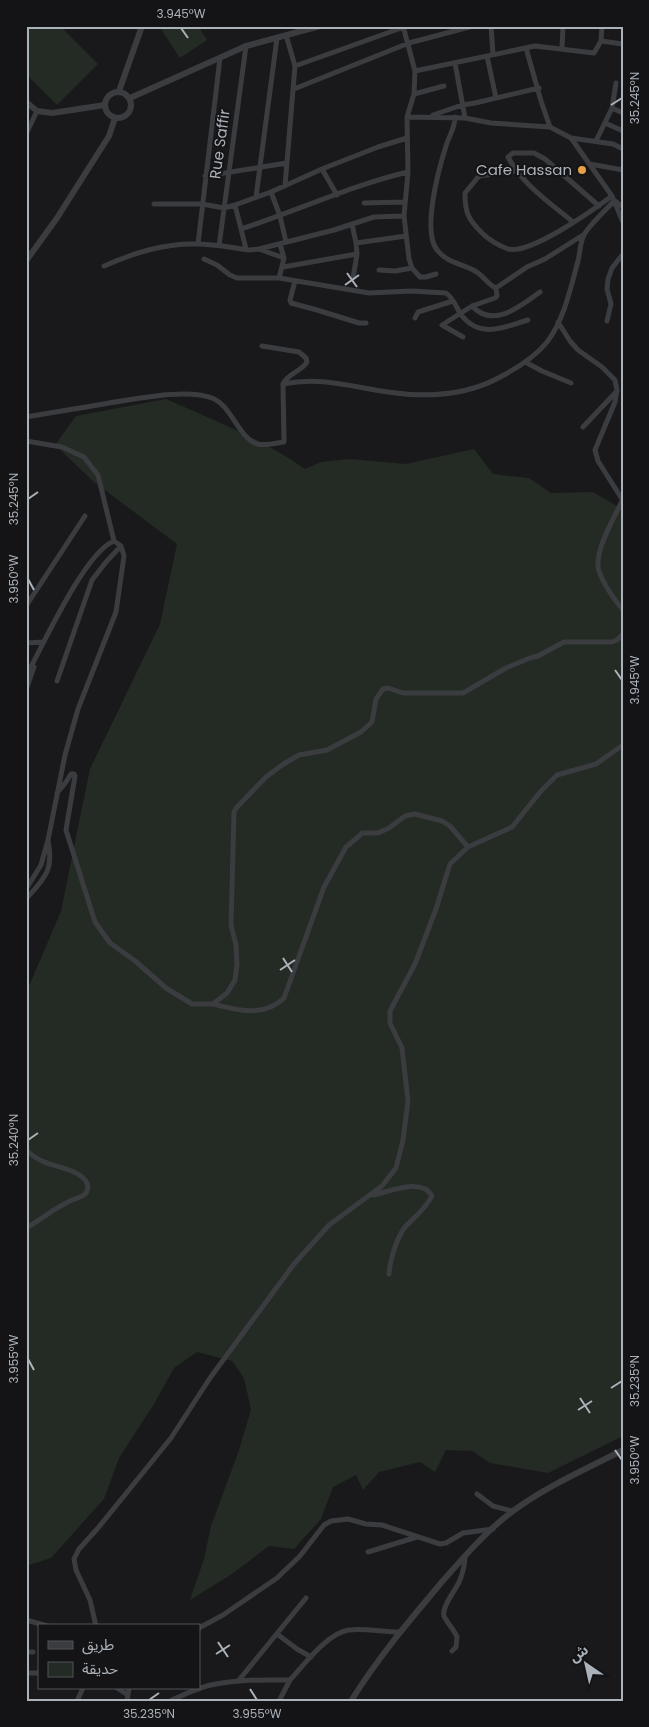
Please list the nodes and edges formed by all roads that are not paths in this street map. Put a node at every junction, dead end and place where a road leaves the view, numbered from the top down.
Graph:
1 (142, 26) edge
2 (320, 26) edge
3 (473, 26) edge
4 (492, 26) edge
5 (563, 26) edge
6 (602, 26) edge
7 (404, 27) edge
8 (286, 35) junction
9 (277, 38) junction
10 (602, 41) junction
11 (409, 43) junction
12 (623, 44) edge
13 (246, 46) junction
14 (526, 48) junction
15 (562, 48) junction
16 (490, 55) junction
17 (220, 58) junction
18 (455, 63) junction
19 (295, 66) junction
20 (415, 71) junction
21 (616, 82) dead end
22 (444, 86) dead end
23 (538, 88) junction
24 (294, 89) junction
25 (615, 90) junction
26 (119, 91) junction
27 (623, 91) edge
28 (414, 94) junction
29 (130, 98) junction
30 (496, 98) junction
31 (26, 102) edge
32 (105, 105) junction
33 (462, 105) junction
34 (612, 108) junction
35 (37, 111) junction
36 (623, 113) edge
37 (430, 116) junction
38 (407, 117) junction
39 (455, 117) junction
40 (115, 118) junction
41 (465, 118) junction
42 (605, 124) junction
43 (550, 127) junction
44 (623, 131) edge
45 (26, 134) edge
46 (407, 138) junction
47 (571, 138) junction
48 (596, 141) junction
49 (623, 149) edge
50 (287, 163) junction
51 (590, 164) junction
52 (260, 167) junction
53 (322, 169) junction
54 (515, 170) junction
55 (623, 170) edge
56 (229, 172) junction
57 (408, 172) junction
58 (206, 176) junction
59 (285, 186) junction
60 (271, 192) junction
61 (337, 195) junction
62 (256, 197) junction
63 (613, 198) junction
64 (404, 202) junction
65 (364, 203) dead end
66 (154, 204) dead end
67 (202, 204) junction
68 (235, 205) junction
69 (599, 206) junction
70 (623, 207) edge
71 (224, 208) junction
72 (280, 216) junction
73 (404, 216) junction
74 (573, 222) junction
75 (623, 222) edge
76 (352, 224) junction
77 (241, 229) junction
78 (583, 235) junction
79 (406, 236) junction
80 (283, 243) junction
81 (356, 243) junction
82 (198, 244) junction
83 (219, 246) junction
84 (246, 249) junction
85 (259, 249) junction
86 (357, 254) junction
87 (623, 254) edge
88 (284, 258) junction
89 (204, 259) dead end
90 (26, 261) edge
91 (104, 266) dead end
92 (283, 267) junction
93 (412, 268) junction
94 (380, 270) dead end
95 (436, 274) dead end
96 (280, 278) junction
97 (353, 278) dead end
98 (295, 281) junction
99 (496, 288) junction
100 (540, 292) dead end
101 (453, 301) junction
102 (472, 306) junction
103 (460, 313) junction
104 (415, 318) dead end
105 (528, 320) dead end
106 (607, 321) dead end
107 (558, 322) junction
108 (366, 323) dead end
109 (463, 337) dead end
110 (262, 346) dead end
111 (527, 362) junction
112 (571, 383) dead end
113 (284, 384) junction
114 (617, 390) junction
115 (26, 417) edge
116 (583, 427) dead end
117 (26, 441) edge
118 (85, 516) dead end
119 (114, 542) junction
120 (121, 546) junction
121 (26, 606) edge
122 (623, 610) edge
123 (623, 634) edge
124 (44, 642) junction
125 (26, 643) edge
126 (39, 654) junction
127 (26, 676) edge
128 (57, 680) dead end
129 (26, 690) edge
130 (623, 745) edge
131 (57, 793) junction
132 (48, 840) junction
133 (468, 847) junction
134 (26, 889) edge
135 (26, 899) edge
136 (213, 1004) junction
137 (26, 1150) edge
138 (370, 1195) junction
139 (26, 1228) edge
140 (388, 1274) dead end
141 (26, 1414) edge
142 (26, 1422) edge
143 (623, 1450) edge
144 (478, 1494) dead end
145 (512, 1511) junction
146 (493, 1529) junction
147 (417, 1537) junction
148 (368, 1552) dead end
149 (465, 1556) junction
150 (306, 1598) dead end
151 (26, 1620) edge
152 (41, 1624) edge
153 (96, 1624) edge
154 (200, 1627) edge
155 (399, 1632) junction
156 (277, 1634) junction
157 (452, 1651) dead end
158 (26, 1652) edge
159 (33, 1652) dead end
160 (311, 1657) junction
161 (239, 1680) junction
162 (290, 1680) junction
163 (200, 1688) edge
164 (195, 1690) edge
165 (170, 1701) edge
166 (279, 1701) edge
167 (351, 1701) edge

1 - 26 street
2 - 8 street
3 - 11 street
4 - 16 street
5 - 15 street
6 - 10 street
7 - 11 street
7 - 19 street
8 - 9 street
8 - 19 street
9 - 13 street
9 - 52 street
10 - 12 street
10 - 15 street
11 - 20 street
11 - 24 street
13 - 17 street
13 - 56 street, Rue Saffir
14 - 15 street
14 - 16 street
14 - 23 street
16 - 18 street
16 - 30 street
17 - 29 street
17 - 58 street
18 - 20 street
18 - 33 street
19 - 24 street
20 - 28 street
21 - 25 street
22 - 28 street
23 - 30 street
23 - 43 street
24 - 50 street
25 - 27 street
25 - 34 street
26 - 29 street
26 - 32 street
28 - 38 street
29 - 40 street
30 - 33 street
31 - 35 street
32 - 35 street
32 - 40 street
33 - 37 street
33 - 41 street
34 - 36 street
34 - 42 street
35 - 45 street
37 - 38 street
37 - 39 street
38 - 46 street
39 - 41 street
39 - 99 street
40 - 90 street
41 - 43 street
42 - 44 street
42 - 48 street
43 - 47 street
46 - 53 street
46 - 57 street
47 - 48 street
47 - 51 street
48 - 49 street
50 - 52 street
50 - 59 street
51 - 55 street
51 - 63 street
52 - 56 street
52 - 62 street
53 - 59 street
53 - 61 street
54 - 69 street
54 - 74 street
54 - 74 street
56 - 58 street
56 - 71 street, Rue Saffir
57 - 61 street
57 - 64 street
58 - 67 street
59 - 60 street
60 - 62 street
60 - 72 street
61 - 72 street
62 - 68 street
63 - 69 street
63 - 70 street
63 - 75 street
63 - 78 street
64 - 65 street
64 - 73 street
66 - 67 street
67 - 71 street
67 - 82 street
68 - 71 street
68 - 77 street
69 - 74 street
71 - 83 street, Rue Saffir
72 - 77 street
72 - 80 street
73 - 76 street
73 - 79 street
76 - 80 street
76 - 81 street
77 - 84 street
78 - 99 street
78 - 107 street
79 - 81 street
79 - 93 street
80 - 85 street
80 - 88 street
81 - 86 street
82 - 83 street
82 - 91 street
83 - 84 street
84 - 85 street
85 - 88 street
86 - 92 street
86 - 97 street
87 - 106 street
88 - 92 street
89 - 96 street
92 - 96 street
93 - 94 street
93 - 95 street
96 - 98 street
98 - 101 street
98 - 108 street
99 - 102 street
100 - 102 street
101 - 103 street
101 - 104 street
102 - 103 street
103 - 105 street
103 - 109 street
107 - 111 street
107 - 114 street
110 - 113 street
111 - 112 street
111 - 113 street
113 - 115 street
114 - 116 street
114 - 122 street
117 - 119 street
118 - 121 street
119 - 120 street
119 - 124 street
120 - 128 street
120 - 131 street
123 - 136 street
124 - 125 street
124 - 126 street
126 - 127 street
126 - 129 street
130 - 133 street
131 - 132 street
131 - 136 street
132 - 134 street
132 - 135 street
133 - 136 street
133 - 138 street
137 - 139 street
138 - 140 street
138 - 153 street
141 - 142 street
143 - 145 street
144 - 145 street
145 - 146 street
146 - 147 street
146 - 149 street
147 - 148 street
147 - 154 street
149 - 155 street
149 - 157 street
150 - 156 street
151 - 152 street
155 - 160 street
155 - 167 street
156 - 160 street
156 - 161 street
158 - 159 street
160 - 162 street
161 - 162 street
161 - 163 street
162 - 166 street
164 - 165 street

